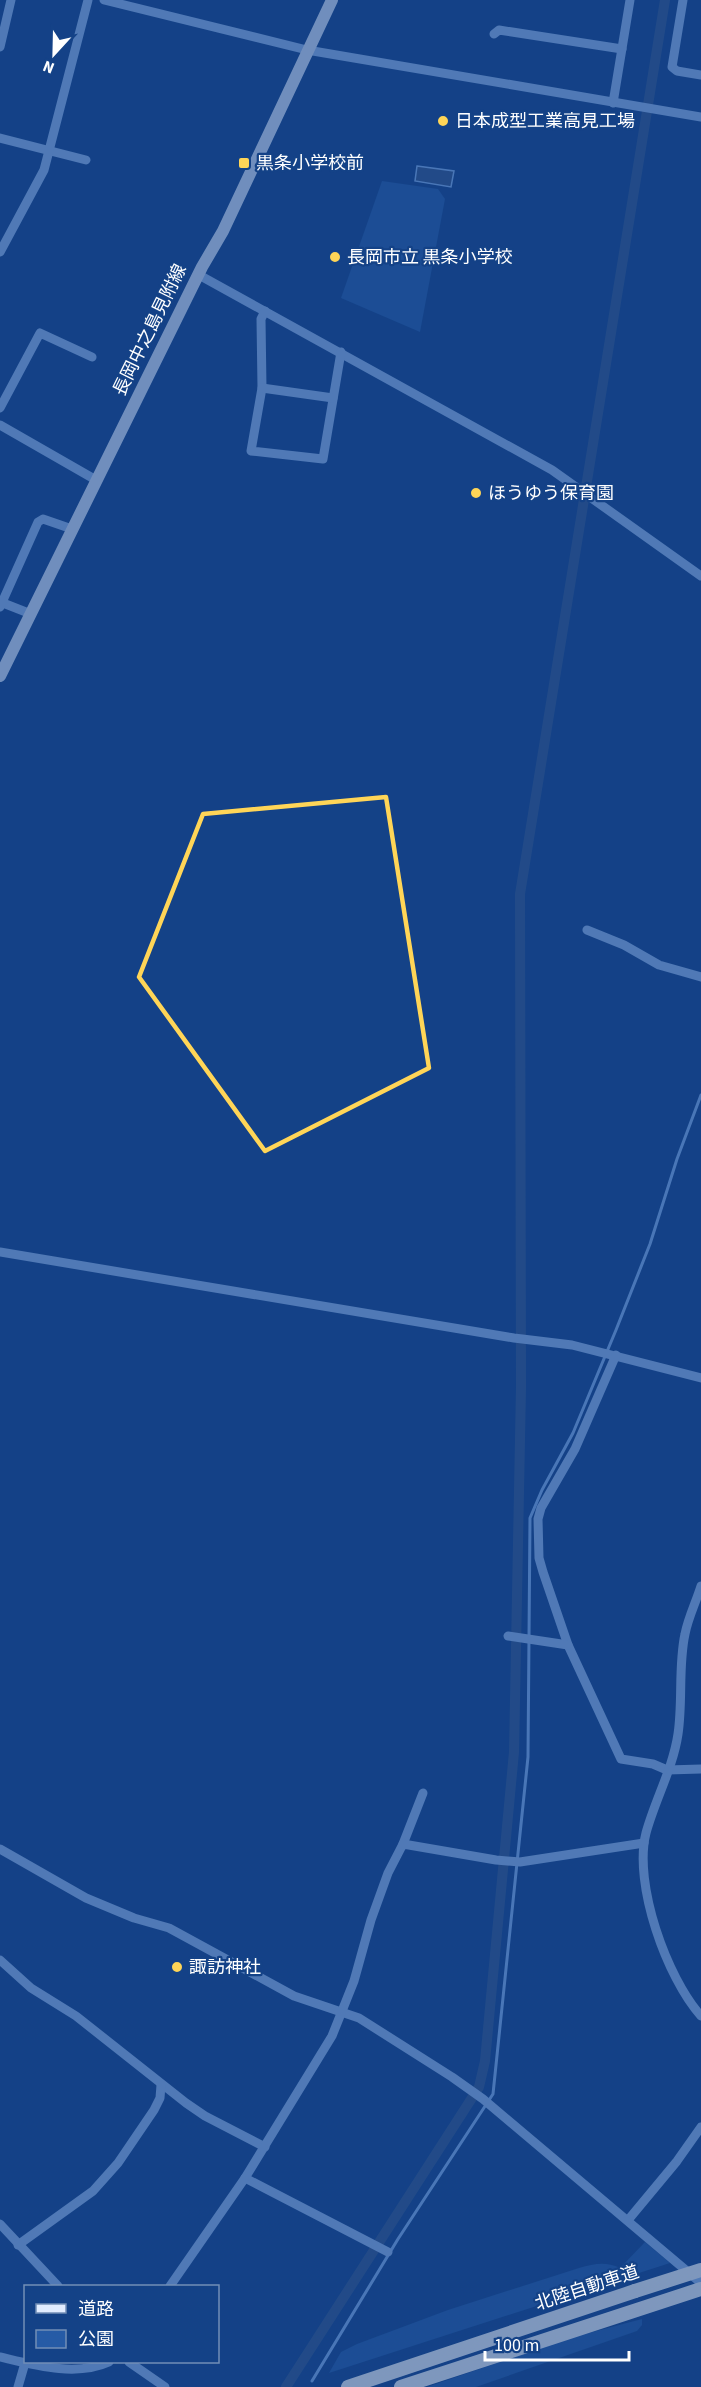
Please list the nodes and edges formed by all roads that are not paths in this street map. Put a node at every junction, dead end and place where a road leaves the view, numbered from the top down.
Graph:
1 (11, 0) edge
2 (88, 0) edge
3 (104, 0) edge
4 (332, 0) edge
5 (630, 0) edge
6 (683, 0) edge
7 (494, 34) dead end
8 (0, 47) edge
9 (622, 49) junction
10 (307, 50) junction
11 (701, 75) edge
12 (613, 103) junction
13 (701, 117) edge
14 (0, 138) edge
15 (49, 151) junction
16 (86, 160) dead end
17 (1, 246) edge
18 (199, 274) junction
19 (265, 311) junction
20 (341, 352) junction
21 (92, 357) dead end
22 (262, 388) junction
23 (333, 398) junction
24 (0, 408) edge
25 (0, 425) edge
26 (96, 480) junction
27 (72, 529) junction
28 (701, 576) edge
29 (2, 605) edge
30 (31, 614) junction
31 (0, 676) edge
32 (587, 930) dead end
33 (701, 977) edge
34 (0, 1252) edge
35 (616, 1355) junction
36 (701, 1378) edge
37 (701, 1586) edge
38 (508, 1636) dead end
39 (568, 1645) junction
40 (701, 1769) edge
41 (667, 1770) junction
42 (423, 1793) dead end
43 (644, 1843) junction
44 (404, 1844) junction
45 (0, 1849) edge
46 (0, 1960) edge
47 (342, 2012) junction
48 (701, 2016) edge
49 (161, 2085) junction
50 (701, 2127) edge
51 (266, 2147) junction
52 (245, 2178) junction
53 (628, 2220) junction
54 (0, 2224) edge
55 (18, 2245) junction
56 (388, 2252) dead end
57 (701, 2270) edge
58 (701, 2283) edge
59 (57, 2285) edge
60 (171, 2285) edge
61 (701, 2289) edge
62 (0, 2357) edge
63 (24, 2363) edge
64 (26, 2363) joint
65 (103, 2363) edge
66 (132, 2363) edge
67 (18, 2387) edge
68 (165, 2387) edge
69 (348, 2387) edge
70 (401, 2387) edge

1 - 8 street
2 - 15 street
3 - 10 street
4 - 10 main road, 長岡中之島見附線
5 - 9 street
6 - 11 street
7 - 9 street
9 - 12 street
10 - 12 street
10 - 18 main road, 長岡中之島見附線
12 - 13 street
14 - 15 street
15 - 16 street
15 - 17 street
18 - 19 street
18 - 26 main road, 長岡中之島見附線
19 - 20 street
19 - 22 street
20 - 23 street
20 - 28 street
21 - 24 street
22 - 23 street
22 - 23 street
25 - 26 street
26 - 27 main road, 長岡中之島見附線
27 - 29 street
27 - 30 main road, 長岡中之島見附線
29 - 30 street
30 - 31 main road, 長岡中之島見附線
32 - 33 street
34 - 35 street
35 - 36 street
35 - 39 street
37 - 41 street
38 - 39 street
39 - 41 street
40 - 41 street
41 - 43 street
42 - 44 street
43 - 44 street
43 - 48 street
44 - 47 street
45 - 47 street
46 - 49 street
47 - 51 street
47 - 53 street
49 - 51 street
49 - 55 street
50 - 53 street
51 - 52 street
52 - 56 street
52 - 60 street
53 - 58 street
54 - 55 street
55 - 59 street
57 - 69 highway, 北陸自動車道, bridge
61 - 70 highway, 北陸自動車道
62 - 63 street
64 - 65 street
64 - 67 street
66 - 68 street

